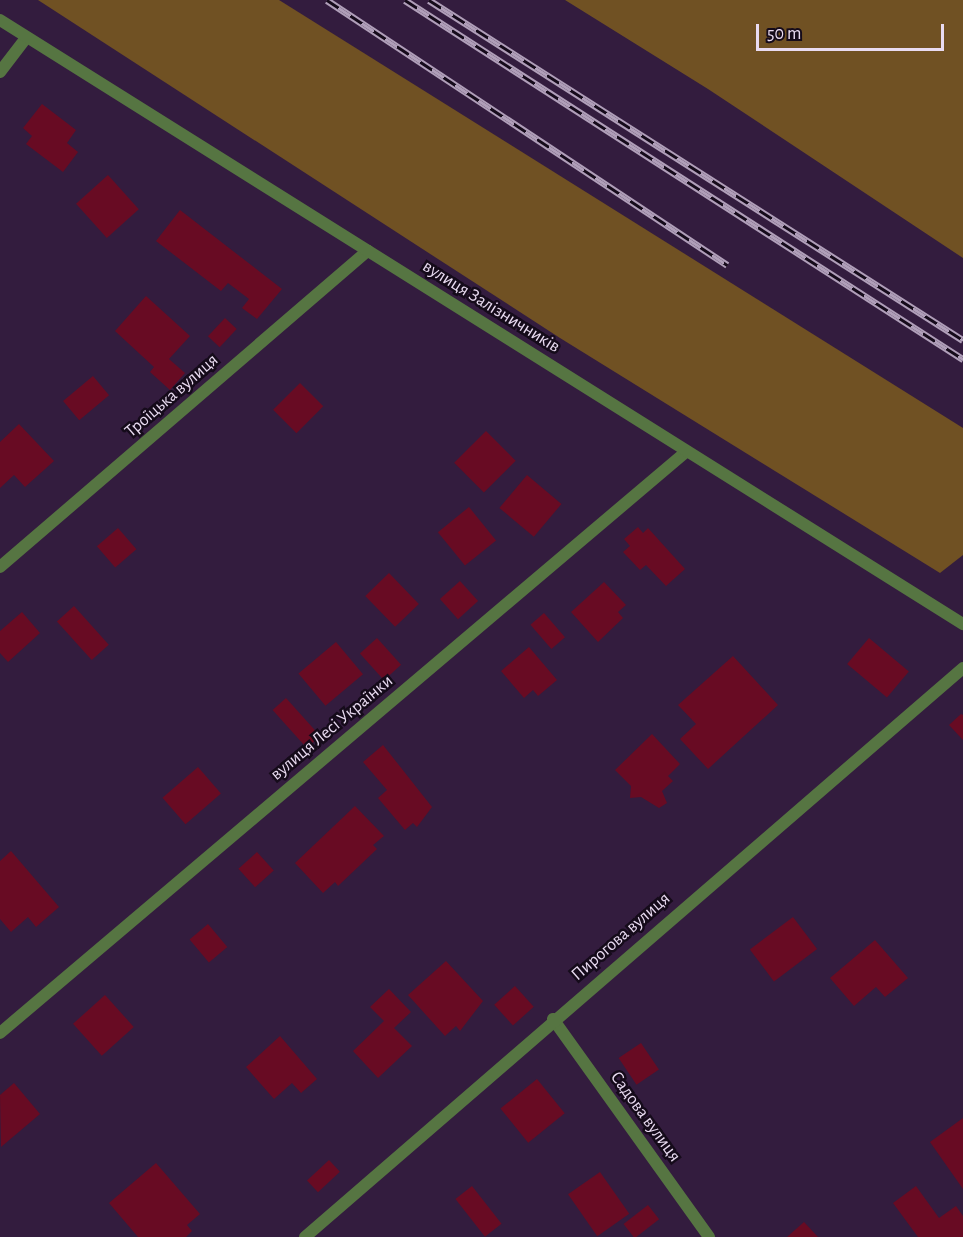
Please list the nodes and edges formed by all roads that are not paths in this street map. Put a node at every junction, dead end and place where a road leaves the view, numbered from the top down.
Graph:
1 (0, 20) edge
2 (26, 38) junction
3 (0, 72) edge
4 (368, 251) junction
5 (687, 451) junction
6 (0, 567) edge
7 (963, 624) edge
8 (963, 668) edge
9 (553, 1019) junction
10 (0, 1032) edge
11 (304, 1237) edge
12 (709, 1237) edge

1 - 2 street, вулиця Залізничників
2 - 3 street
2 - 4 street, вулиця Залізничників
4 - 5 street, вулиця Залізничників
4 - 6 street, Троїцька вулиця
5 - 7 street, вулиця Залізничників
5 - 10 street, вулиця Лесі Українки
8 - 9 street, Пирогова вулиця
9 - 11 street, Пирогова вулиця
9 - 12 street, Садова вулиця

